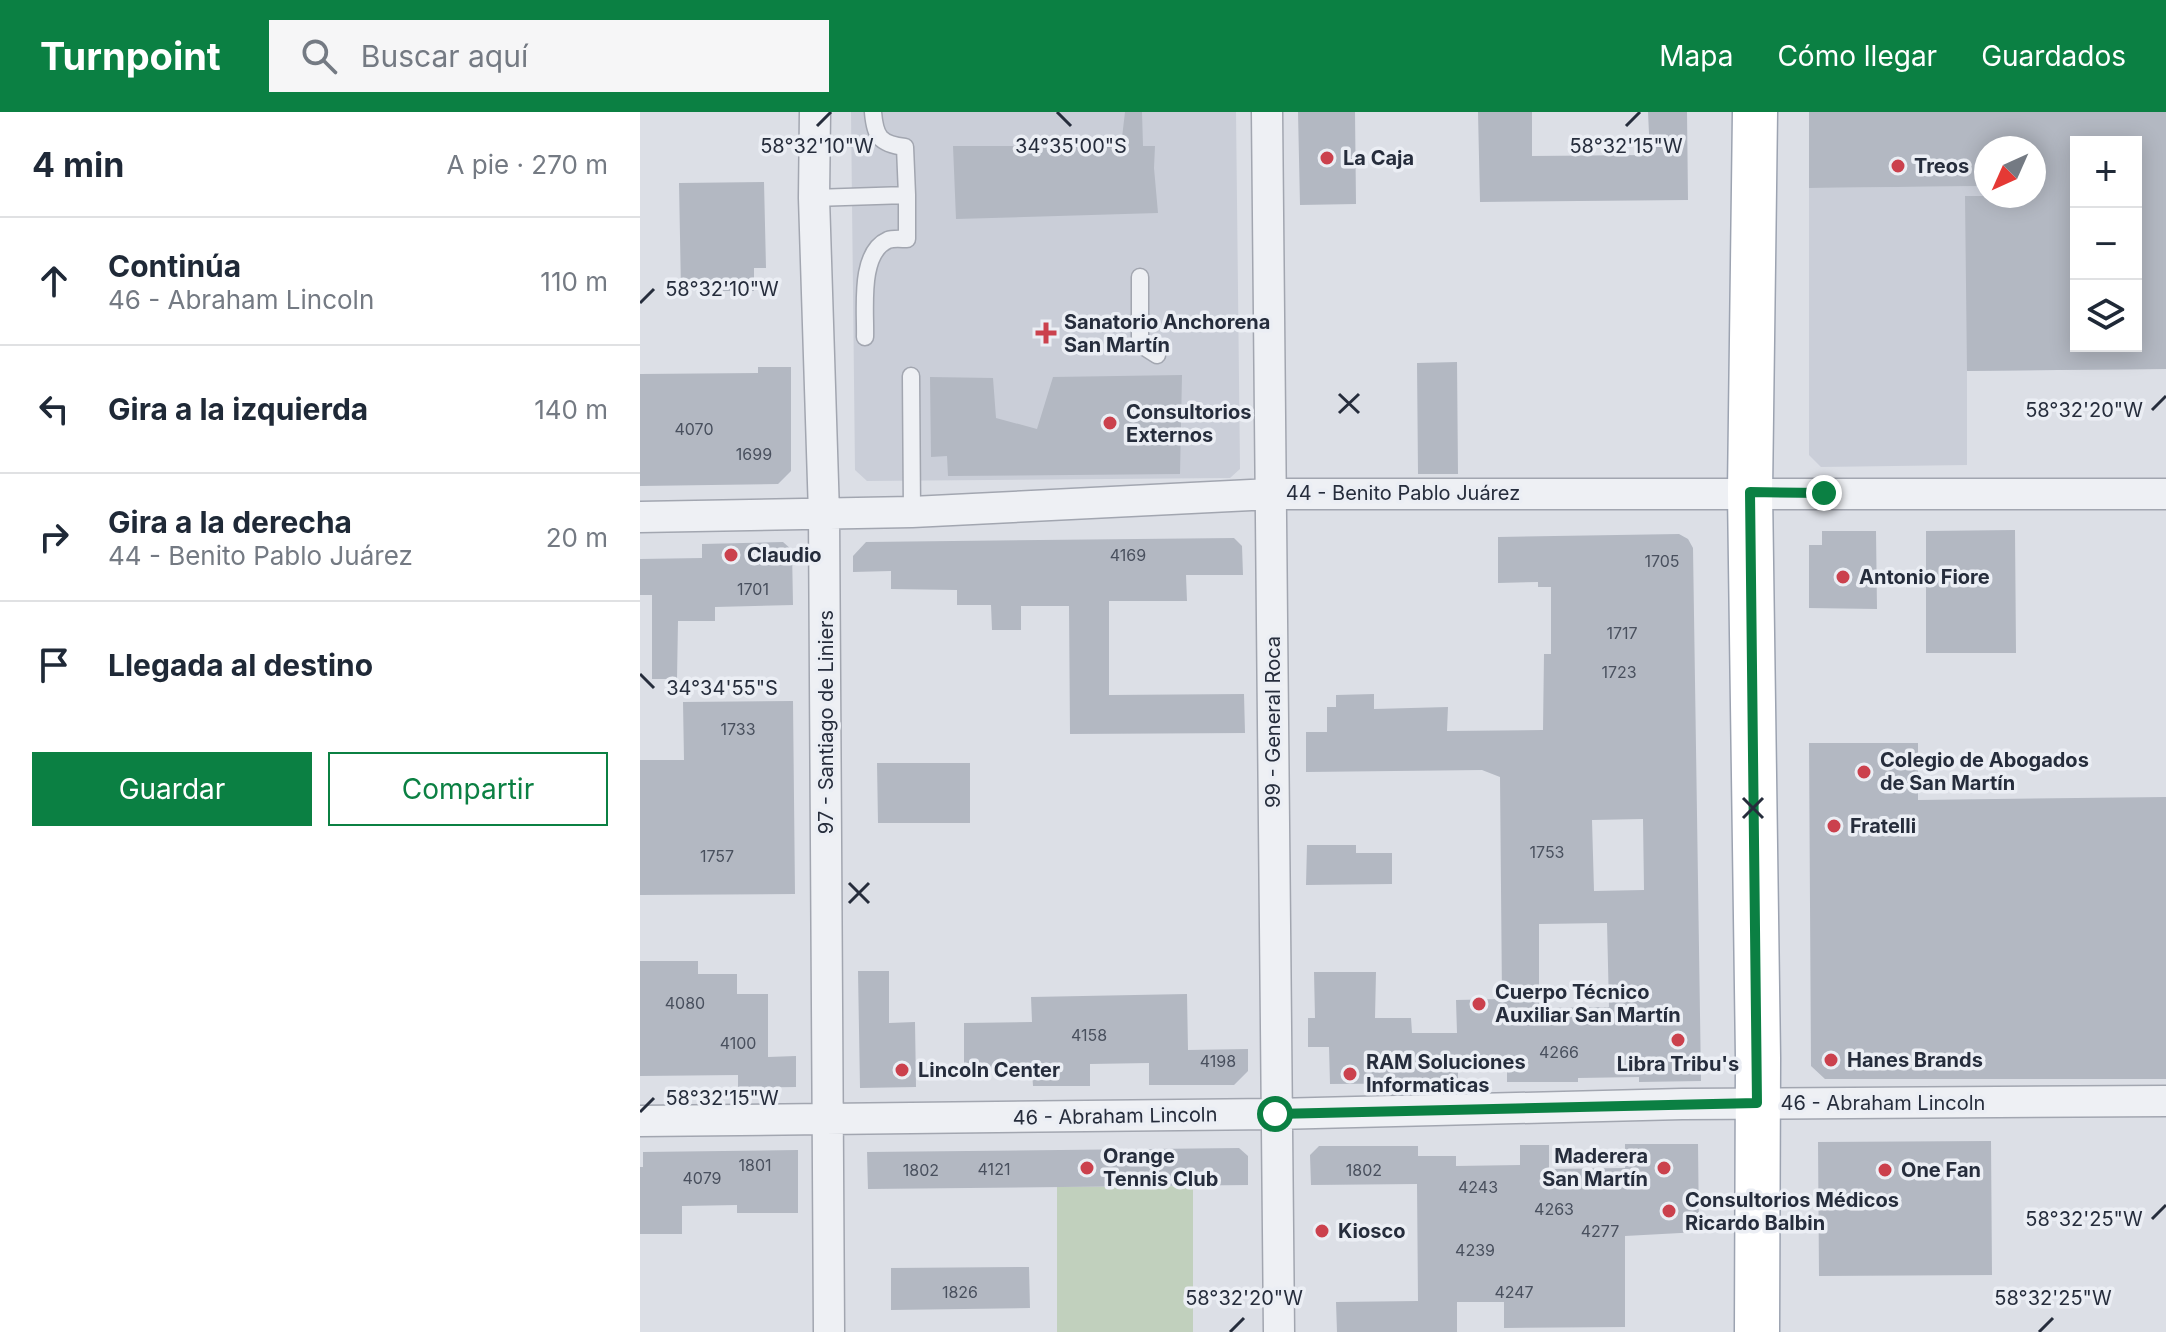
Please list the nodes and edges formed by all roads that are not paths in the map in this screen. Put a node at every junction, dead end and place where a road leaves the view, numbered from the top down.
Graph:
1 (815, 112) edge
2 (873, 112) edge
3 (1267, 112) edge
4 (1755, 112) edge
5 (907, 195) junction
6 (814, 198) junction
7 (1140, 277) dead end
8 (865, 337) dead end
9 (1157, 355) dead end
10 (911, 376) dead end
11 (1750, 492) junction
12 (1271, 494) junction
13 (2166, 494) edge
14 (912, 512) junction
15 (824, 514) junction
16 (640, 517) edge
17 (2166, 1101) edge
18 (1757, 1103) junction
19 (1275, 1114) junction
20 (829, 1119) junction
21 (640, 1121) edge
22 (829, 1332) edge
23 (1279, 1332) edge
24 (1757, 1332) edge

1 - 6 street, 97 - Santiago de Liniers
2 - 5 lane
3 - 12 street, 99 - General Roca
4 - 11 main road
5 - 6 lane
5 - 8 lane
6 - 15 street, 97 - Santiago de Liniers
7 - 9 lane
10 - 14 lane
11 - 12 street, 44 - Benito Pablo Juárez
11 - 13 street, 44 - Benito Pablo Juárez
11 - 18 main road
12 - 14 street, 44 - Benito Pablo Juárez
12 - 19 street, 99 - General Roca
14 - 15 street, 44 - Benito Pablo Juárez
15 - 16 street, 44 - Benito Pablo Juárez
15 - 20 street, 97 - Santiago de Liniers
17 - 18 street, 46 - Abraham Lincoln
18 - 19 street, 46 - Abraham Lincoln
18 - 24 main road
19 - 20 street, 46 - Abraham Lincoln
19 - 23 street, 99 - General Roca
20 - 21 street, 46 - Abraham Lincoln
20 - 22 street, 97 - Santiago de Liniers

